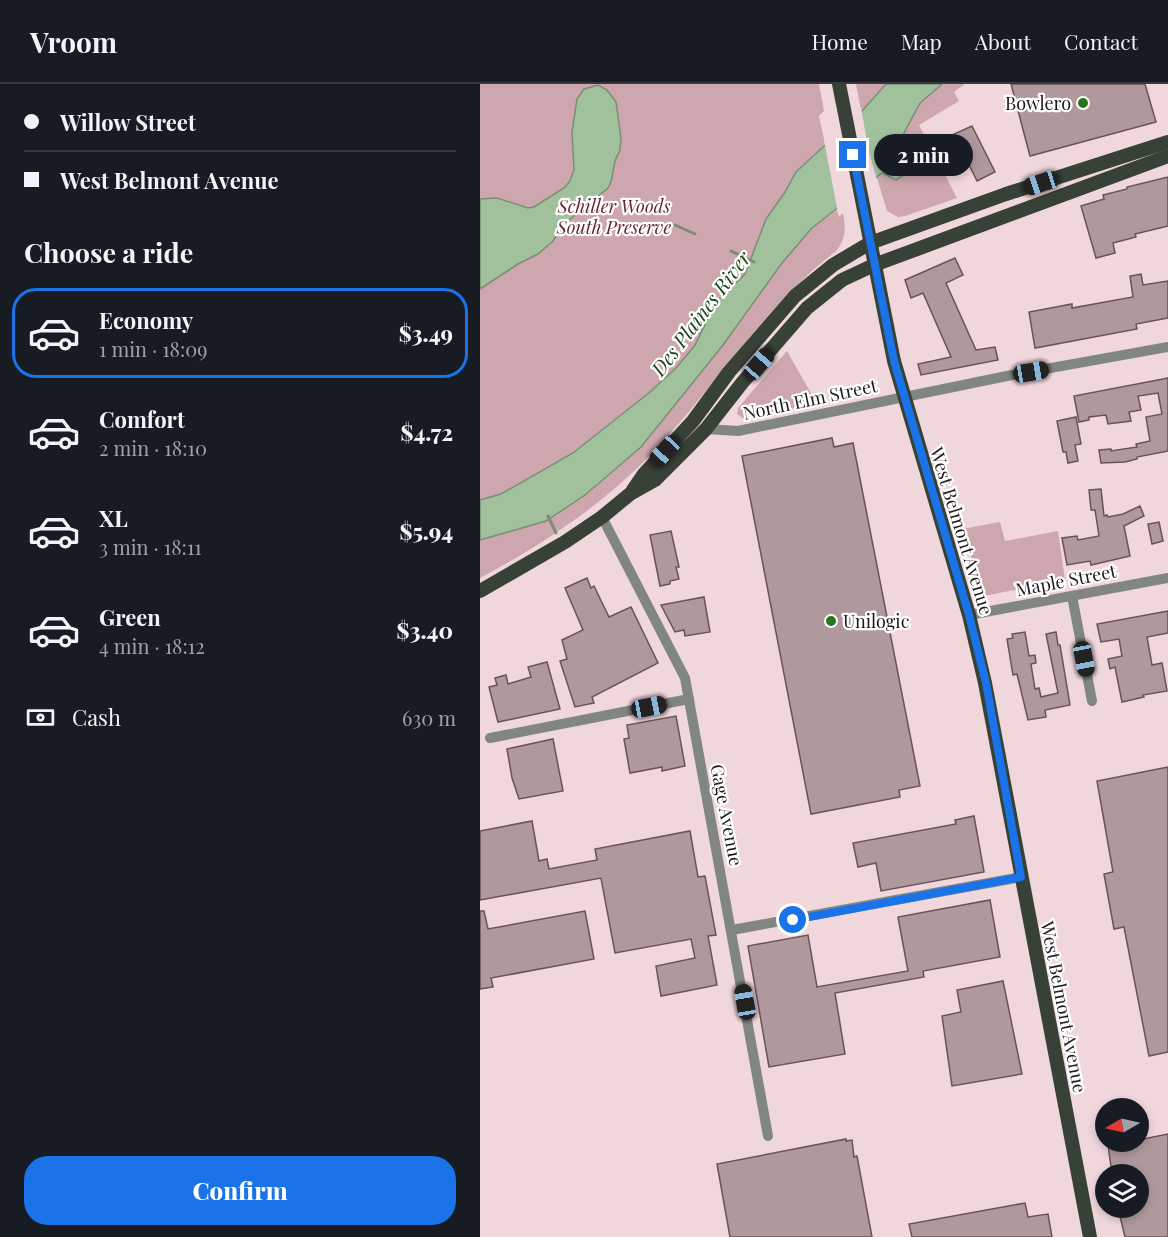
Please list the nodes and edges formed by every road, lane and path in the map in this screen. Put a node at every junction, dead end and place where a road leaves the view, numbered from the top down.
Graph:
1 (840, 89) edge
2 (1168, 142) edge
3 (1168, 156) edge
4 (870, 243) junction
5 (874, 265) junction
6 (1168, 347) edge
7 (903, 397) junction
8 (706, 429) junction
9 (630, 494) junction
10 (602, 517) junction
11 (1168, 578) edge
12 (480, 591) edge
13 (1072, 596) junction
14 (969, 615) junction
15 (689, 699) junction
16 (1092, 701) dead end
17 (490, 738) dead end
18 (1021, 877) junction
19 (732, 930) junction
20 (768, 1136) dead end
21 (1090, 1237) edge

1 - 4 main road, West Belmont Avenue
2 - 4 main road
3 - 5 main road
4 - 5 main road, West Belmont Avenue
4 - 9 main road
5 - 7 main road, West Belmont Avenue
5 - 8 main road
6 - 7 street, North Elm Street
7 - 8 street, North Elm Street
7 - 14 main road, West Belmont Avenue
8 - 9 main road
9 - 10 main road
10 - 12 main road
10 - 15 street, Gage Avenue
11 - 13 street, Maple Street
13 - 14 street, Maple Street
13 - 16 street
14 - 18 main road, West Belmont Avenue
15 - 17 street
15 - 19 street, Gage Avenue
18 - 19 street
18 - 21 main road, West Belmont Avenue
19 - 20 street, Gage Avenue

